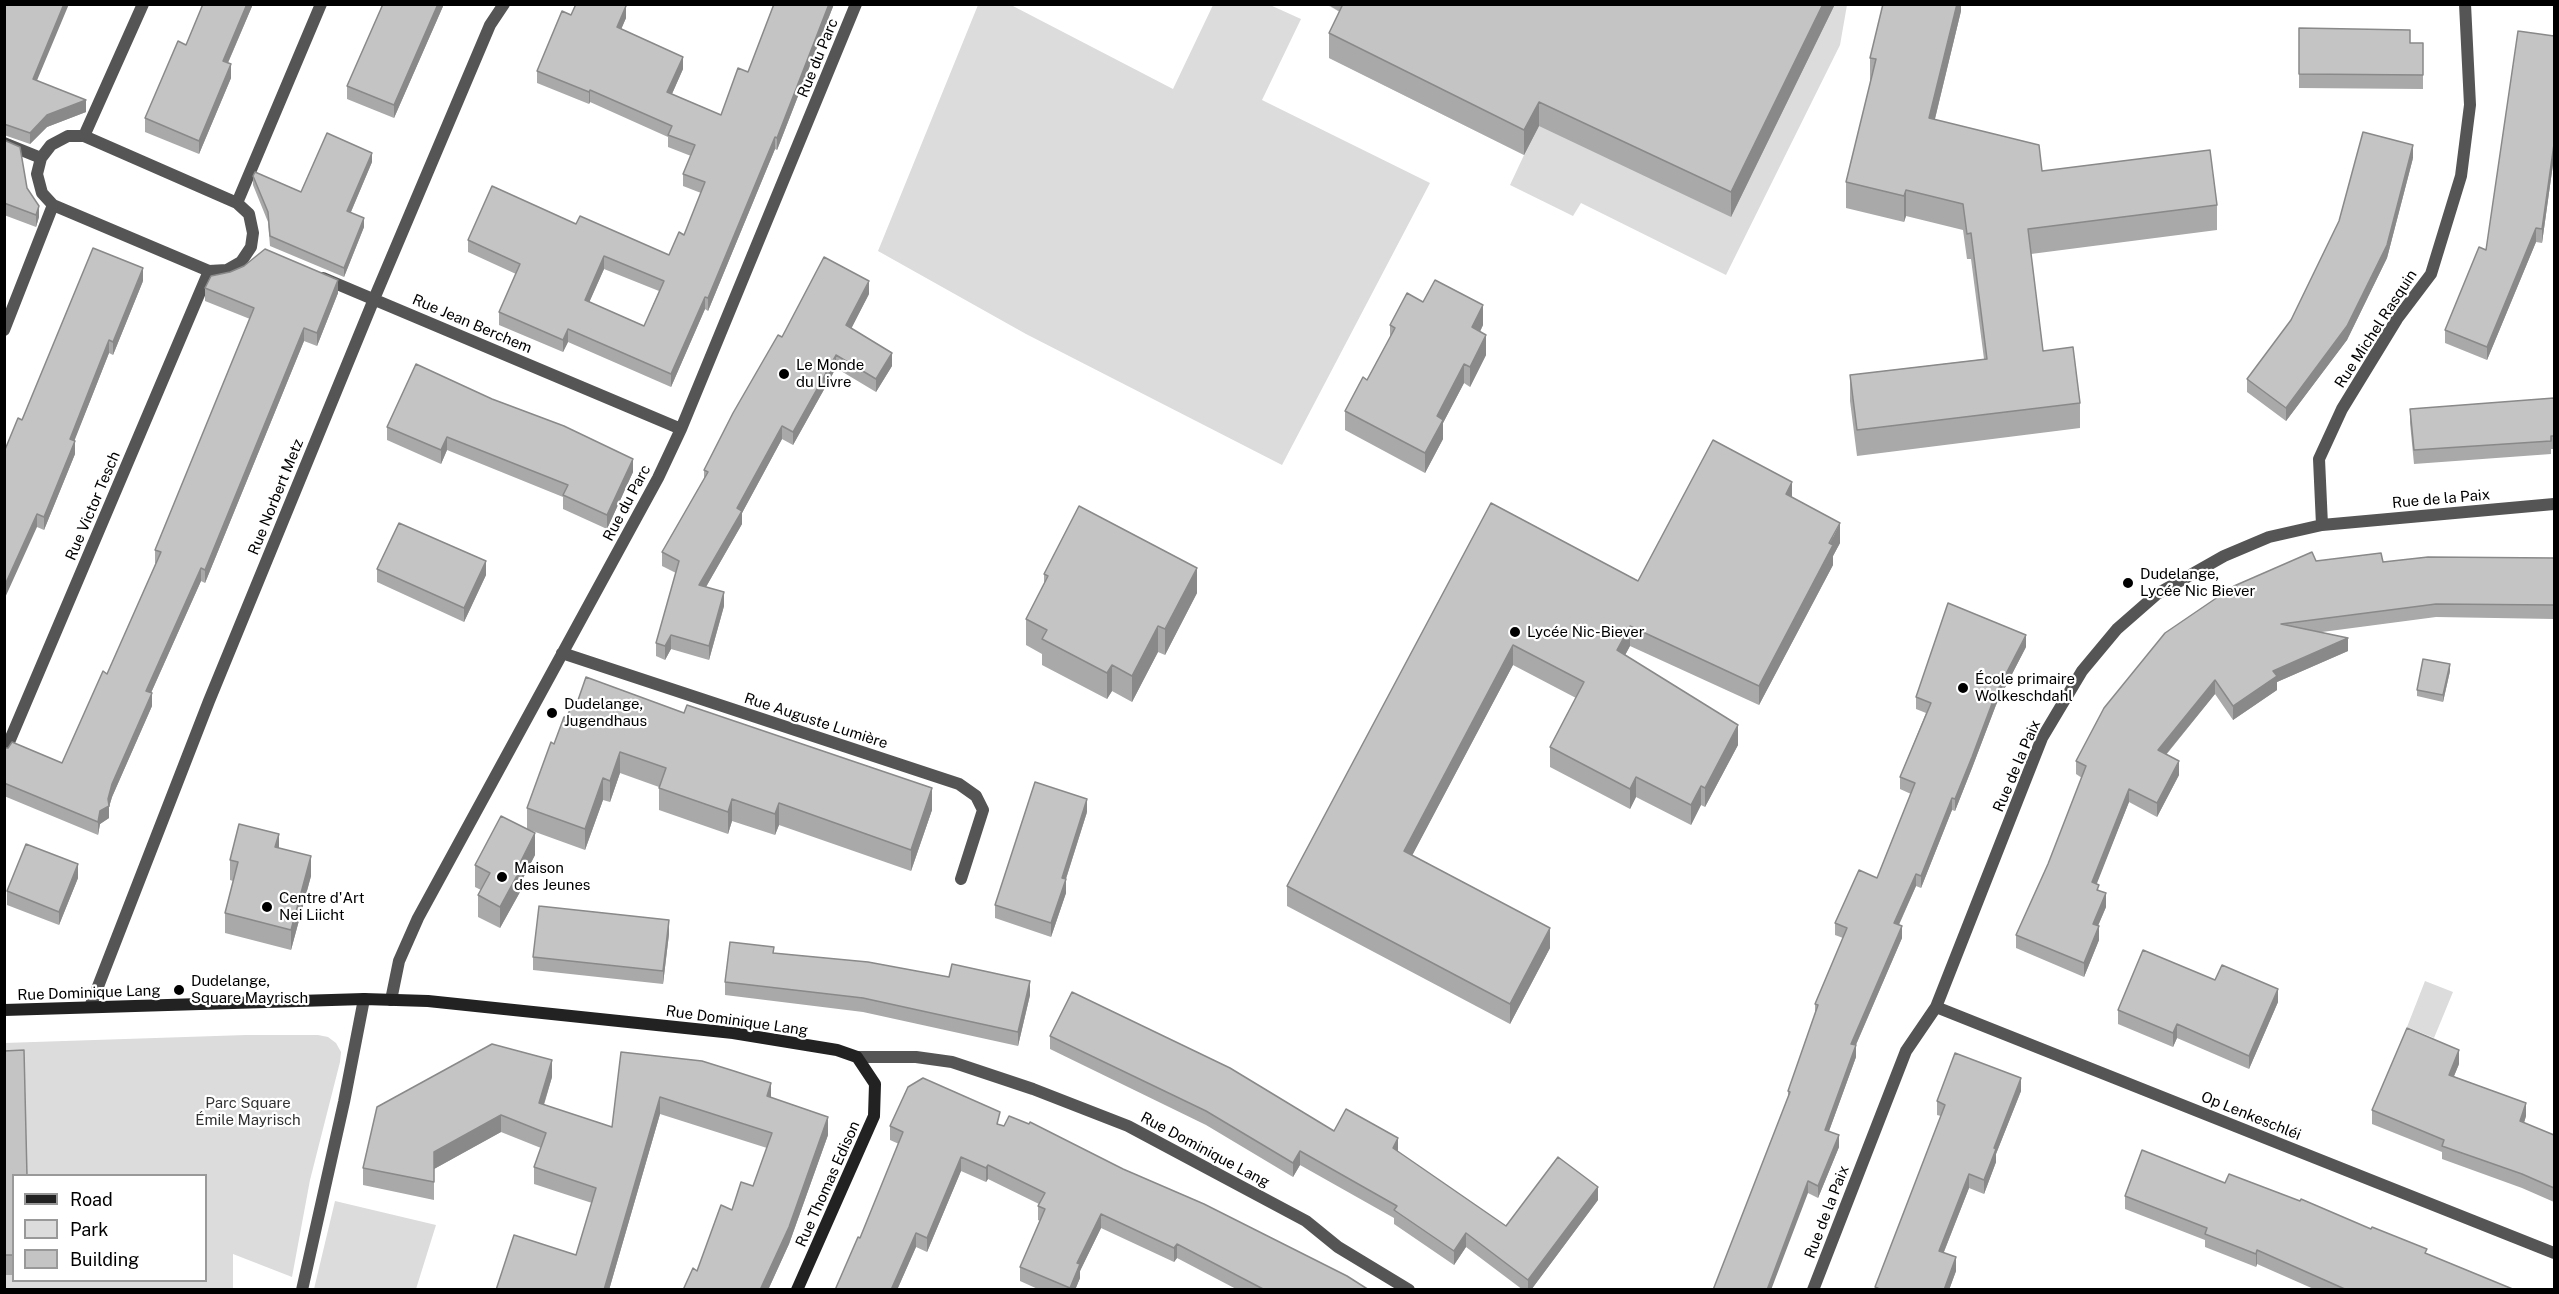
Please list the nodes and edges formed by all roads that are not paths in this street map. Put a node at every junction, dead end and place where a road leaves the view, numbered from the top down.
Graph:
1 (143, 4) edge
2 (321, 4) edge
3 (504, 4) edge
4 (856, 4) edge
5 (2465, 4) edge
6 (84, 136) junction
7 (4, 143) edge
8 (41, 158) junction
9 (237, 203) junction
10 (53, 205) junction
11 (209, 271) junction
12 (312, 273) edge
13 (374, 299) junction
14 (4, 330) edge
15 (681, 429) junction
16 (2554, 504) edge
17 (2322, 525) junction
18 (562, 653) junction
19 (4, 754) edge
20 (961, 879) dead end
21 (364, 999) junction
22 (391, 1000) junction
23 (90, 1007) junction
24 (1936, 1007) junction
25 (4, 1010) edge
26 (857, 1057) junction
27 (2554, 1253) edge
28 (302, 1290) edge
29 (797, 1290) edge
30 (1409, 1290) edge
31 (1813, 1290) edge

1 - 6 street
2 - 9 street
3 - 13 street, Rue Norbert Metz
4 - 15 street, Rue du Parc
5 - 17 street, Rue Michel Rasquin
6 - 8 street
6 - 9 street
7 - 8 street
8 - 10 street
9 - 11 street
10 - 11 street
10 - 14 street
11 - 19 street, Rue Victor Tesch
12 - 13 street, Rue Jean Berchem
13 - 15 street, Rue Jean Berchem
13 - 23 street, Rue Norbert Metz
15 - 18 street, Rue du Parc
16 - 17 street, Rue de la Paix
17 - 24 street, Rue de la Paix
18 - 20 street, Rue Auguste Lumière
18 - 22 street, Rue du Parc
21 - 22 main road, Rue Dominique Lang
21 - 23 main road, Rue Dominique Lang
21 - 28 street
22 - 26 main road, Rue Dominique Lang
23 - 25 main road, Rue Dominique Lang
24 - 27 street, Op Lenkeschléi
24 - 31 street, Rue de la Paix
26 - 29 main road, Rue Thomas Edison
26 - 30 street, Rue Dominique Lang

